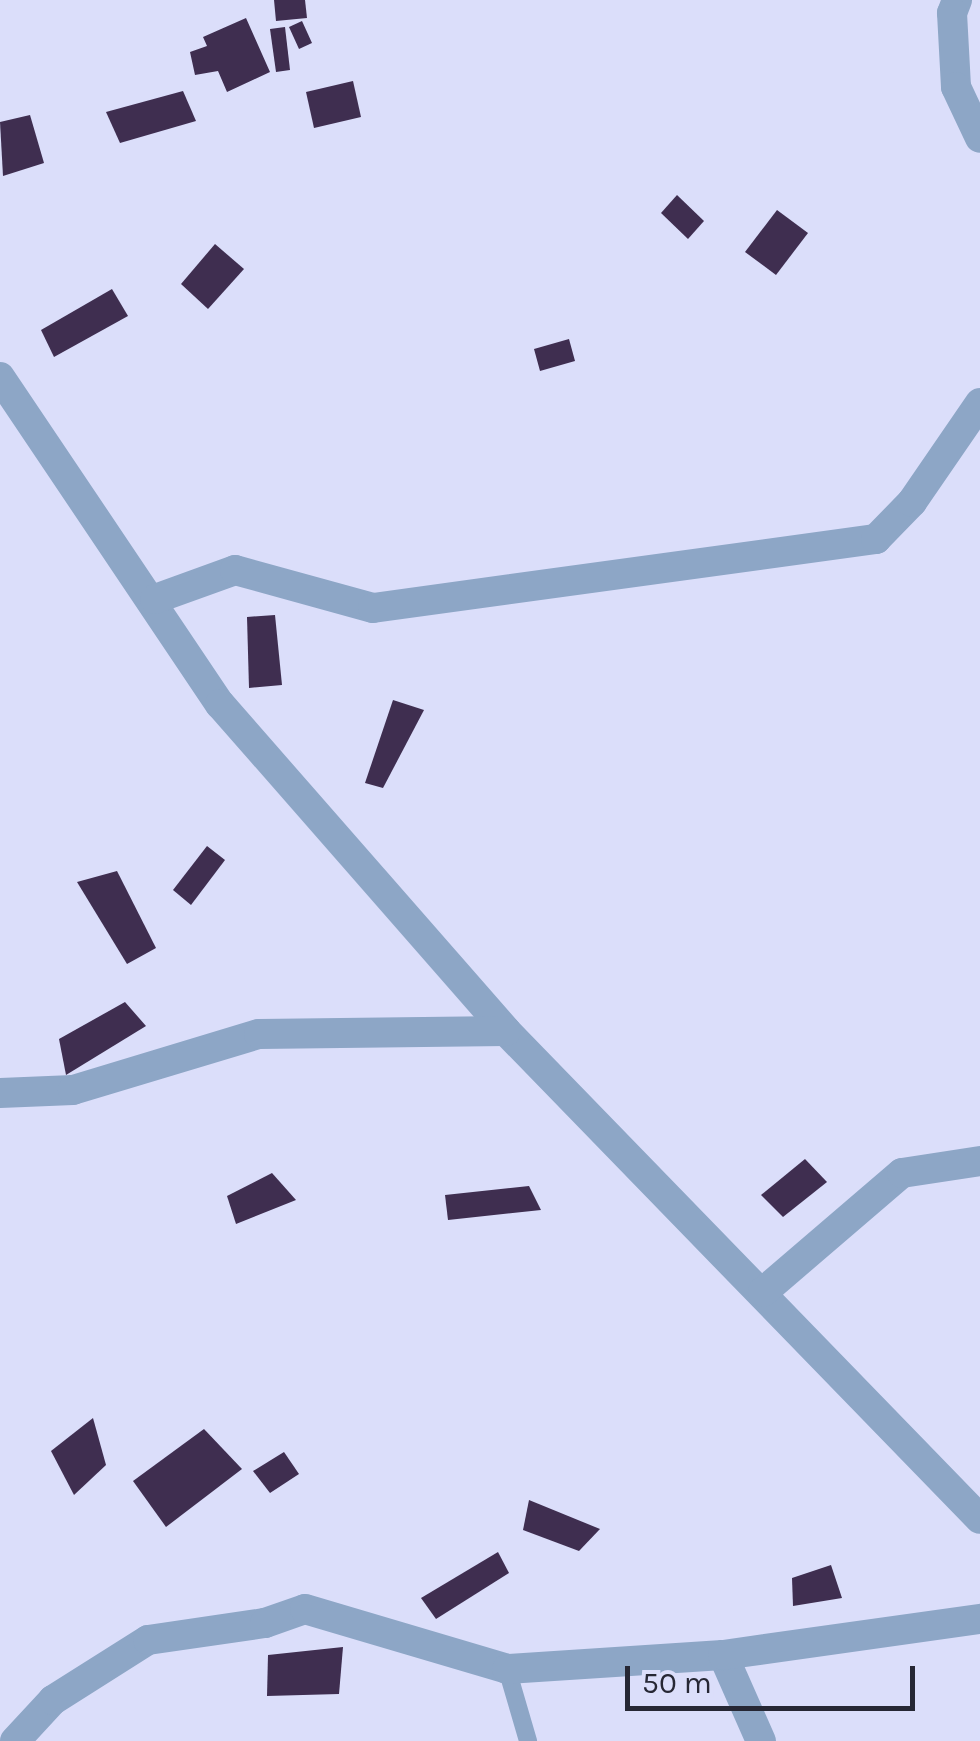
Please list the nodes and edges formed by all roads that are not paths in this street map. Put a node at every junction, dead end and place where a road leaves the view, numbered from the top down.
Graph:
1 (958, 0) edge
2 (980, 138) edge
3 (0, 377) edge
4 (980, 403) edge
5 (155, 600) junction
6 (506, 1032) junction
7 (0, 1092) edge
8 (980, 1161) edge
9 (763, 1292) junction
10 (980, 1519) edge
11 (980, 1619) edge
12 (723, 1655) junction
13 (507, 1669) junction
14 (15, 1741) edge
15 (528, 1741) edge
16 (761, 1741) edge

1 - 2 street
3 - 5 street
4 - 5 street
5 - 6 street
6 - 7 street
6 - 9 street
8 - 9 street
9 - 10 street
11 - 12 street
12 - 13 street
12 - 16 street
13 - 14 street
13 - 15 lane

